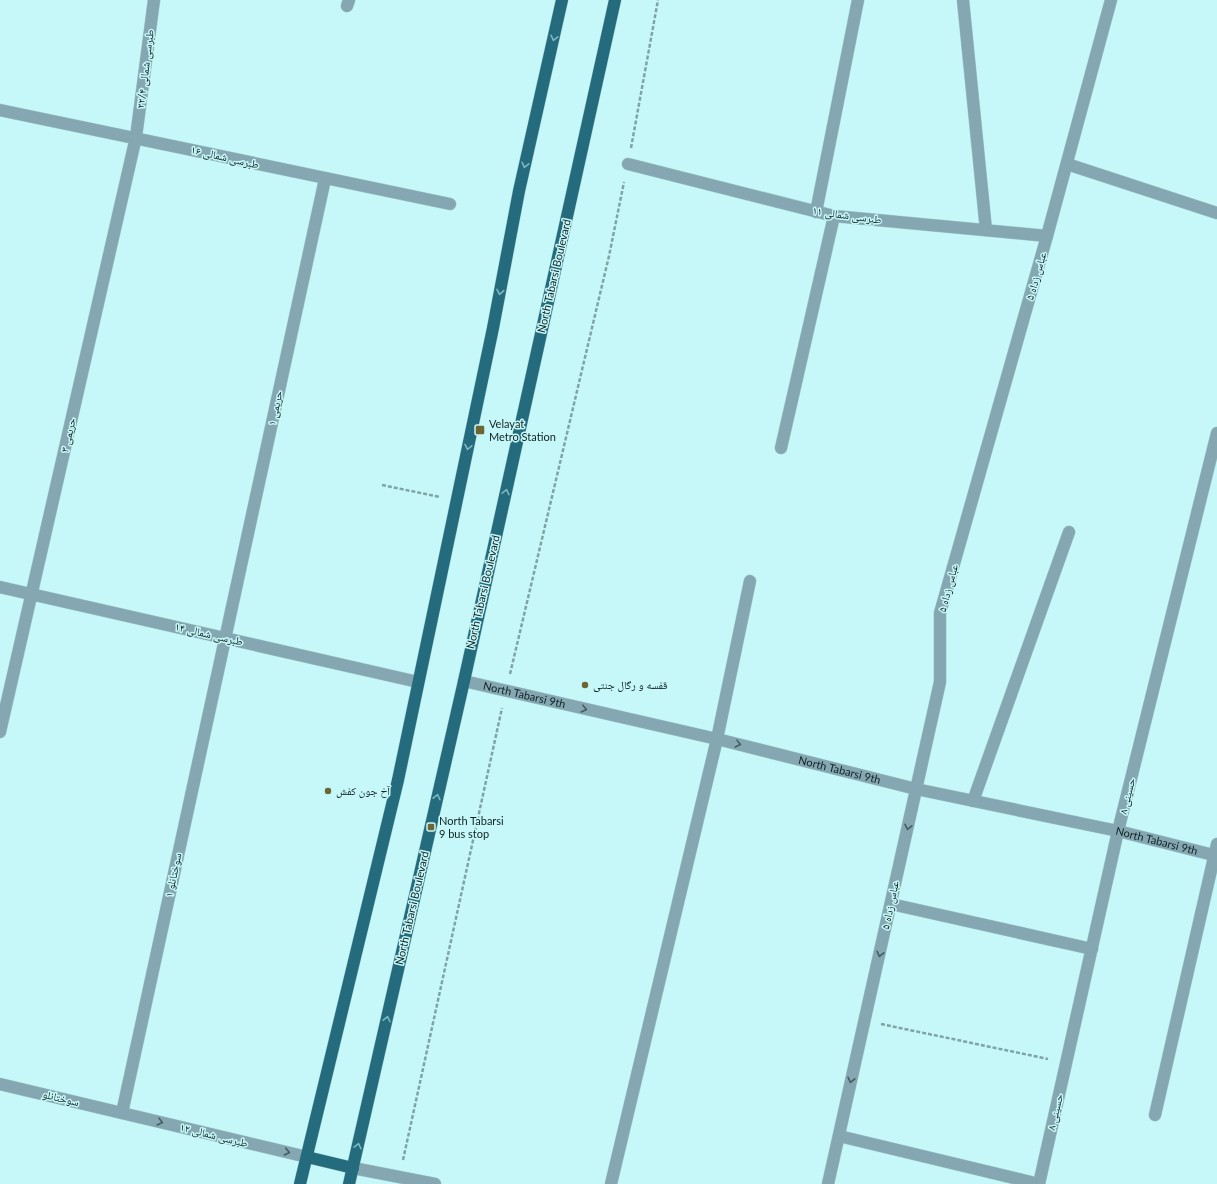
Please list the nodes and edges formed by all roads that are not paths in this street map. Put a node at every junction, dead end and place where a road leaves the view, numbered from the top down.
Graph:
1 (154, 0) edge
2 (562, 0) edge
3 (615, 0) edge
4 (858, 0) edge
5 (963, 0) edge
6 (1111, 0) edge
7 (0, 110) edge
8 (136, 137) junction
9 (628, 164) road end
10 (1067, 164) junction
11 (324, 179) junction
12 (450, 204) dead end
13 (816, 212) junction
14 (1217, 213) edge
15 (834, 216) junction
16 (986, 230) junction
17 (1047, 236) junction
18 (1217, 433) edge
19 (781, 448) dead end
20 (1069, 532) dead end
21 (750, 581) dead end
22 (0, 587) edge
23 (32, 594) junction
24 (225, 637) junction
25 (464, 681) junction
26 (418, 682) junction
27 (0, 732) edge
28 (717, 739) junction
29 (916, 789) junction
30 (973, 800) junction
31 (1118, 831) junction
32 (1216, 852) edge
33 (891, 904) junction
34 (1092, 949) junction
35 (0, 1084) edge
36 (122, 1113) junction
37 (1156, 1115) dead end
38 (839, 1136) junction
39 (307, 1157) junction
40 (353, 1168) junction
41 (300, 1184) edge
42 (349, 1184) edge
43 (435, 1184) edge
44 (611, 1184) edge
45 (828, 1184) edge
46 (1039, 1184) edge

1 - 8 street, طبرسی شمالی ۲۲/۴
2 -> 26 main road
25 -> 3 main road, North Tabarsi Boulevard
4 - 13 street
5 - 16 street
6 - 10 street, عباس زداه ۵
7 - 8 street, طبرسی شمالی ۱۶
8 - 11 street, طبرسی شمالی ۱۶
8 - 23 street, حریمی ۳
9 - 13 street, طبرسی شمالی ۱۱
10 - 14 street
10 - 17 street, عباس زداه ۵
11 - 12 street, طبرسی شمالی ۱۶
11 - 24 street, حریمی ۱
13 - 15 street, طبرسی شمالی ۱۱
15 - 16 street, طبرسی شمالی ۱۱
15 - 19 street
16 - 17 street, طبرسی شمالی ۱۱
17 - 29 street, عباس زداه ۵
18 - 31 street, حسینی ۸
20 - 30 street
21 - 28 street
22 - 23 street, طبرسی شمالی ۱۴
23 - 24 street, طبرسی شمالی ۱۴
23 - 27 street, حریمی ۳
24 - 26 street, طبرسی شمالی ۱۴
24 - 36 street, سوختانلو ۱
25 -> 28 street, North Tabarsi 9th
40 -> 25 main road, North Tabarsi Boulevard
26 - 39 main road
28 -> 29 street, North Tabarsi 9th
28 - 44 street
29 - 30 street, North Tabarsi 9th
29 -> 33 street, عباس زداه ۵
30 - 31 street, North Tabarsi 9th
31 - 32 street, North Tabarsi 9th
31 - 34 street, حسینی ۸
32 - 37 street
33 - 34 street
33 -> 38 street, عباس زداه ۵
34 - 46 street, حسینی ۸
35 - 36 street, سوختانلو
36 -> 39 street, طبرسی شمالی ۱۲
38 - 45 street, عباس زداه ۵
38 - 46 street
39 - 40 main road
39 - 41 main road
40 - 42 main road, North Tabarsi Boulevard
40 - 43 street

